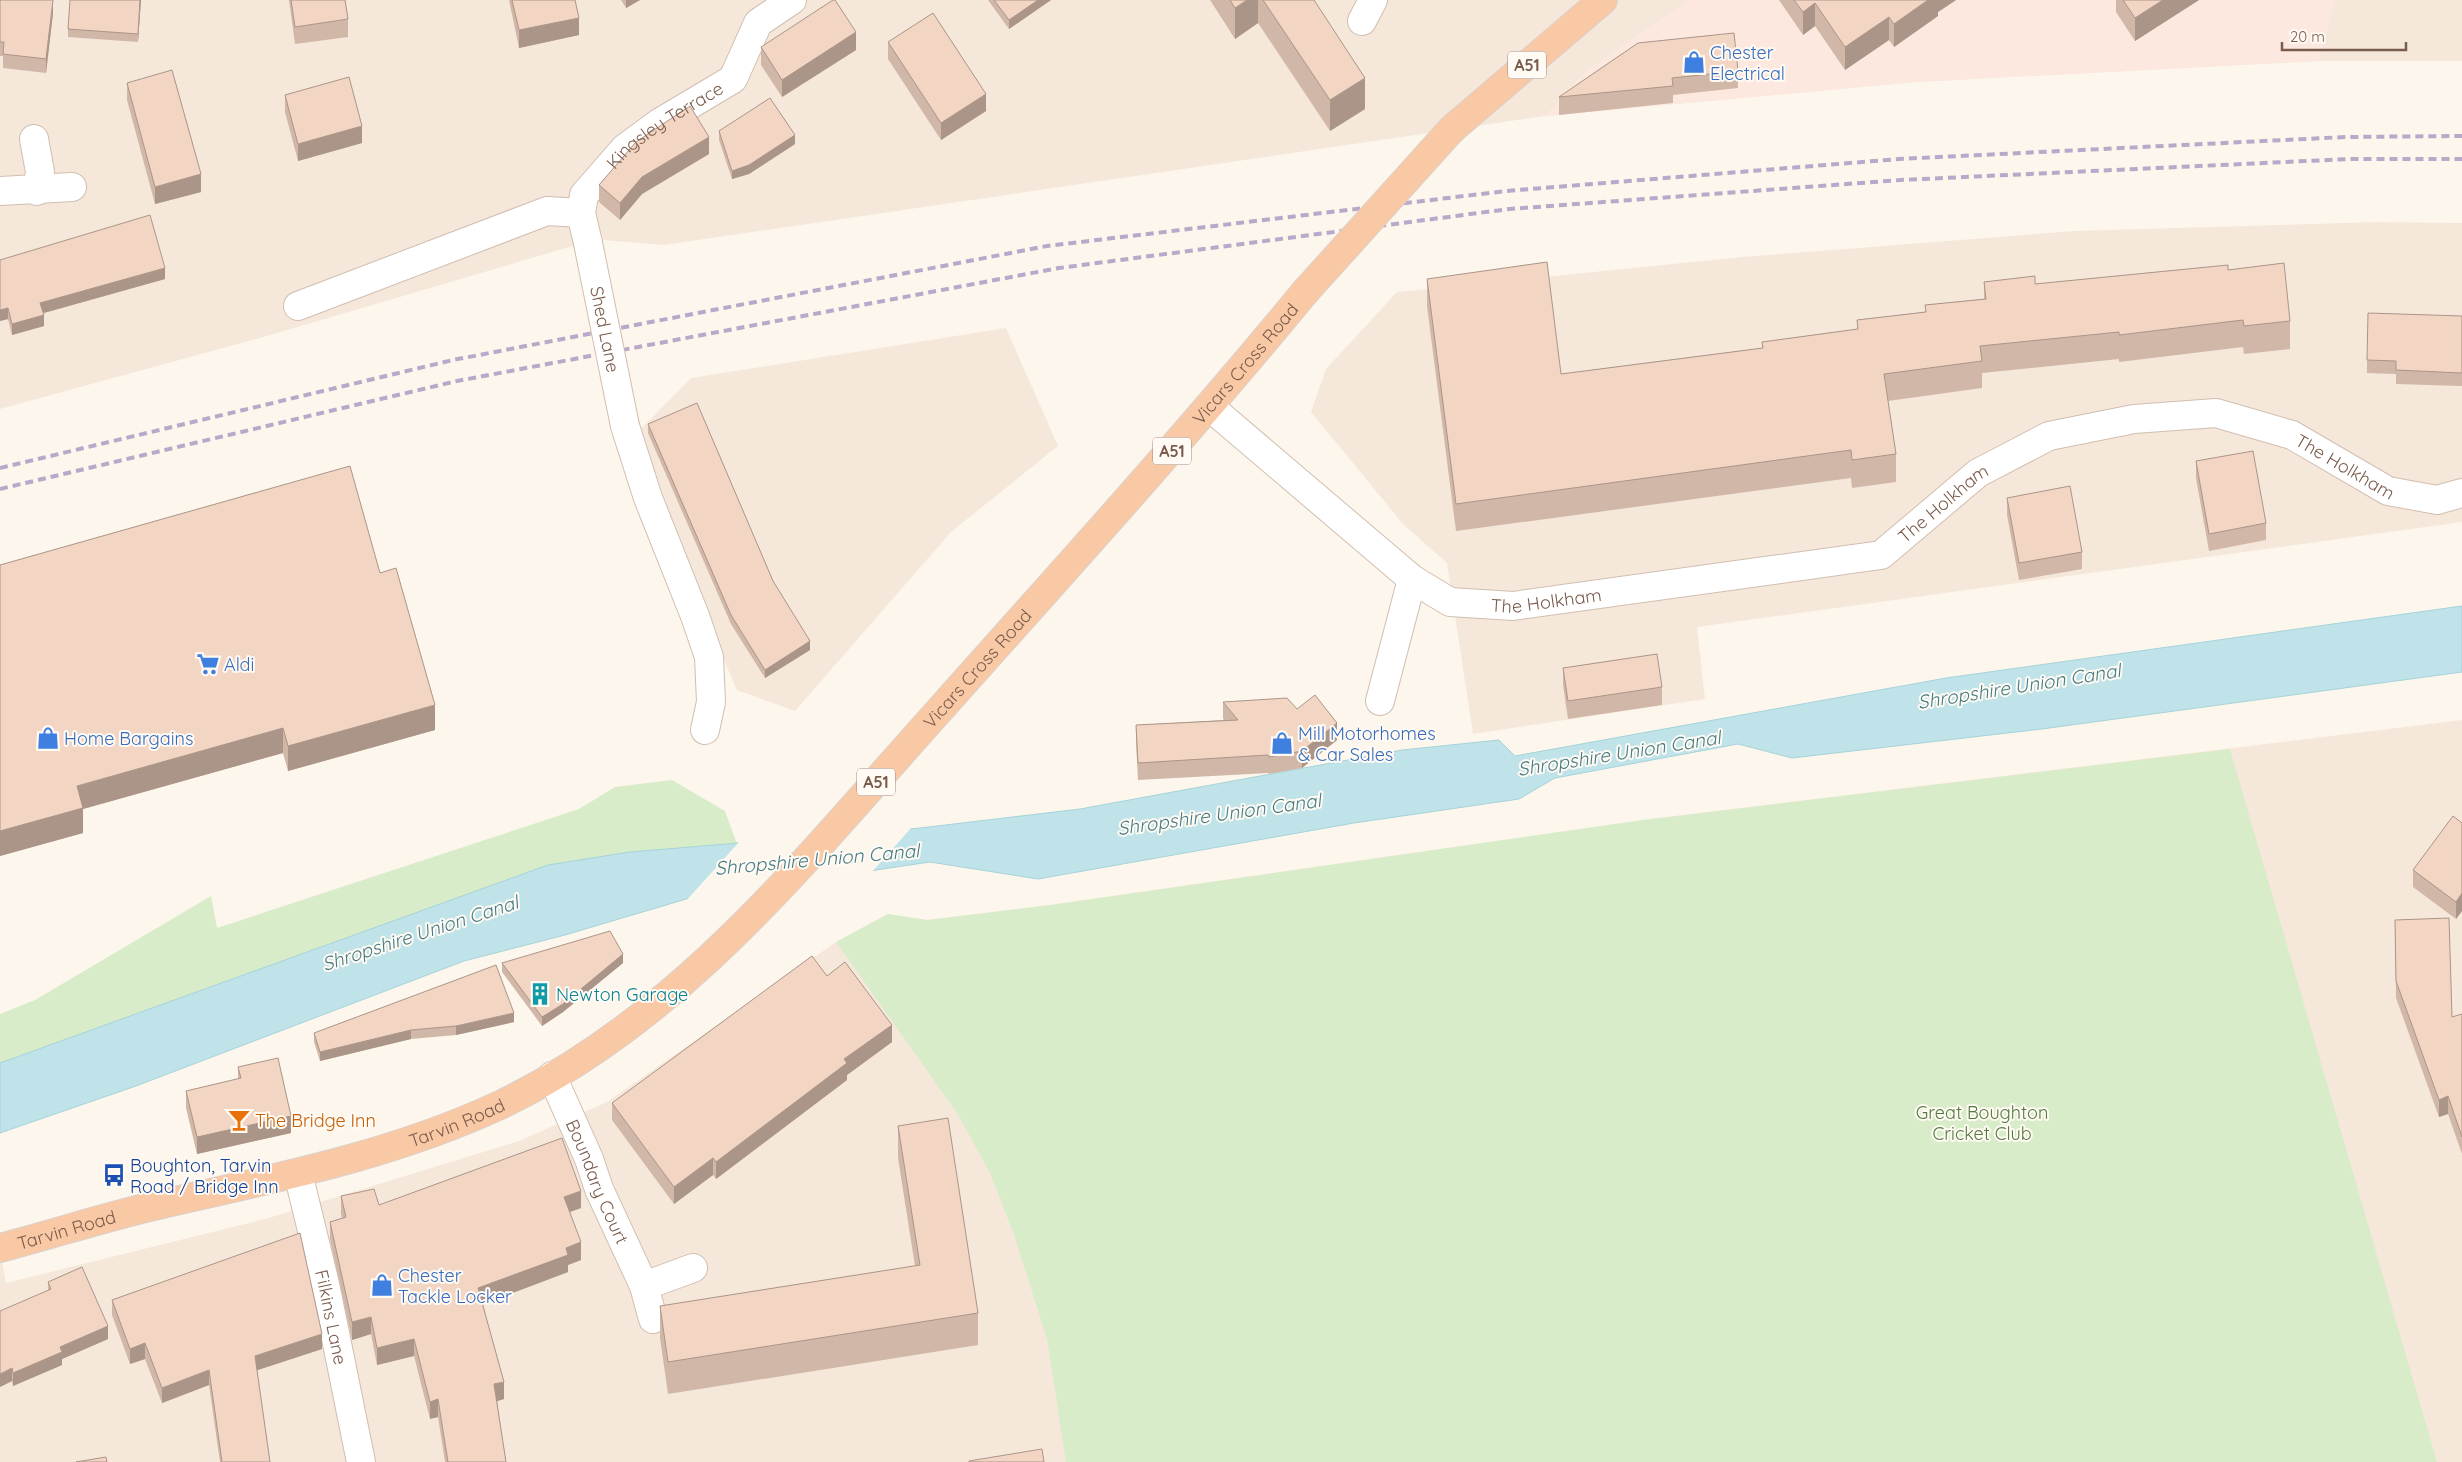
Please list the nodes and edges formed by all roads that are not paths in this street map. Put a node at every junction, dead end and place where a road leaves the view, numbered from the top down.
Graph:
1 (792, 0) edge
2 (1603, 0) edge
3 (34, 139) dead end
4 (72, 187) dead end
5 (0, 191) edge
6 (37, 191) junction
7 (581, 213) junction
8 (298, 306) dead end
9 (1210, 407) junction
10 (2462, 493) edge
11 (1412, 580) junction
12 (1380, 701) dead end
13 (705, 730) dead end
14 (827, 836) joint
15 (552, 1076) junction
16 (298, 1173) junction
17 (0, 1248) edge
18 (693, 1268) dead end
19 (644, 1286) junction
20 (653, 1319) dead end
21 (360, 1462) edge

1 - 7 street, Kingsley Terrace
2 - 9 highway, Vicars Cross Road / A51, bridge
3 - 6 street
4 - 6 street
5 - 6 street
7 - 8 street
7 - 13 street, Shed Lane, bridge
9 - 11 street, The Holkham
9 - 14 highway, Vicars Cross Road / A51
10 - 11 street, The Holkham
11 - 12 street
14 - 15 highway, Tarvin Road / A51
15 - 16 highway, Tarvin Road / A51
15 - 19 street, Boundary Court
16 - 17 highway, Tarvin Road / A51
16 - 21 street, Filkins Lane
18 - 19 street
19 - 20 street, Boundary Court

